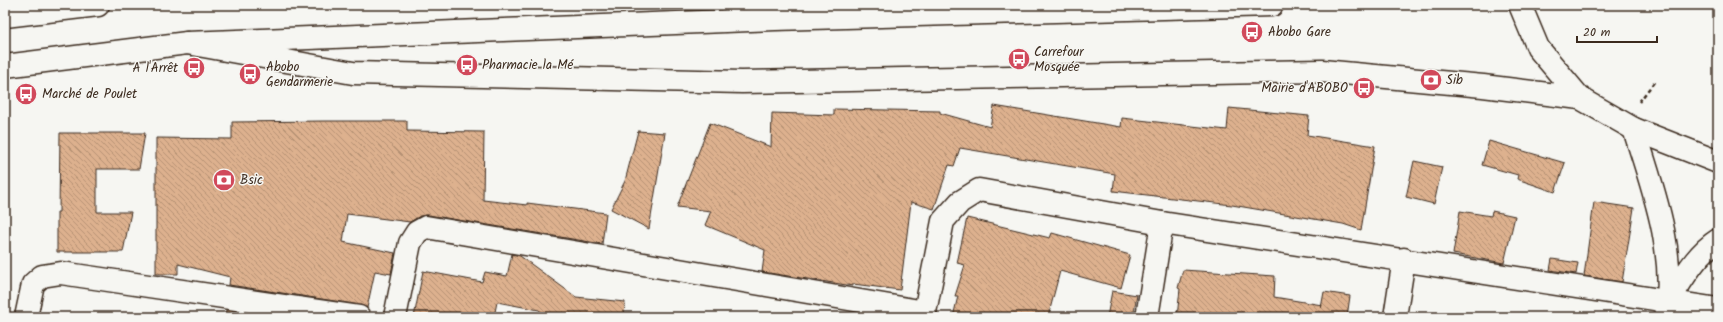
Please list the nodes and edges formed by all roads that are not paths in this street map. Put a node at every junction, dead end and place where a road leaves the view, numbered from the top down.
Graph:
1 (98, 5) edge
2 (1272, 5) edge
3 (1520, 5) edge
4 (5, 16) edge
5 (187, 43) junction
6 (5, 66) edge
7 (1580, 98) junction
8 (1634, 129) junction
9 (1718, 162) edge
10 (1162, 222) junction
11 (1718, 240) edge
12 (1404, 259) junction
13 (1667, 308) edge
14 (1718, 309) edge
15 (924, 315) edge
16 (26, 317) edge
17 (359, 317) edge
18 (395, 317) edge
19 (1146, 317) edge
20 (1395, 317) edge

1 - 4 main road
2 - 5 main road
3 - 7 main road
5 - 6 main road
5 - 7 main road
7 - 8 main road
8 - 9 main road
8 - 13 main road
10 - 12 main road
10 - 15 main road
10 - 19 main road
11 - 13 main road
12 - 13 main road
12 - 20 main road
13 - 14 main road
15 - 18 main road
16 - 17 main road

